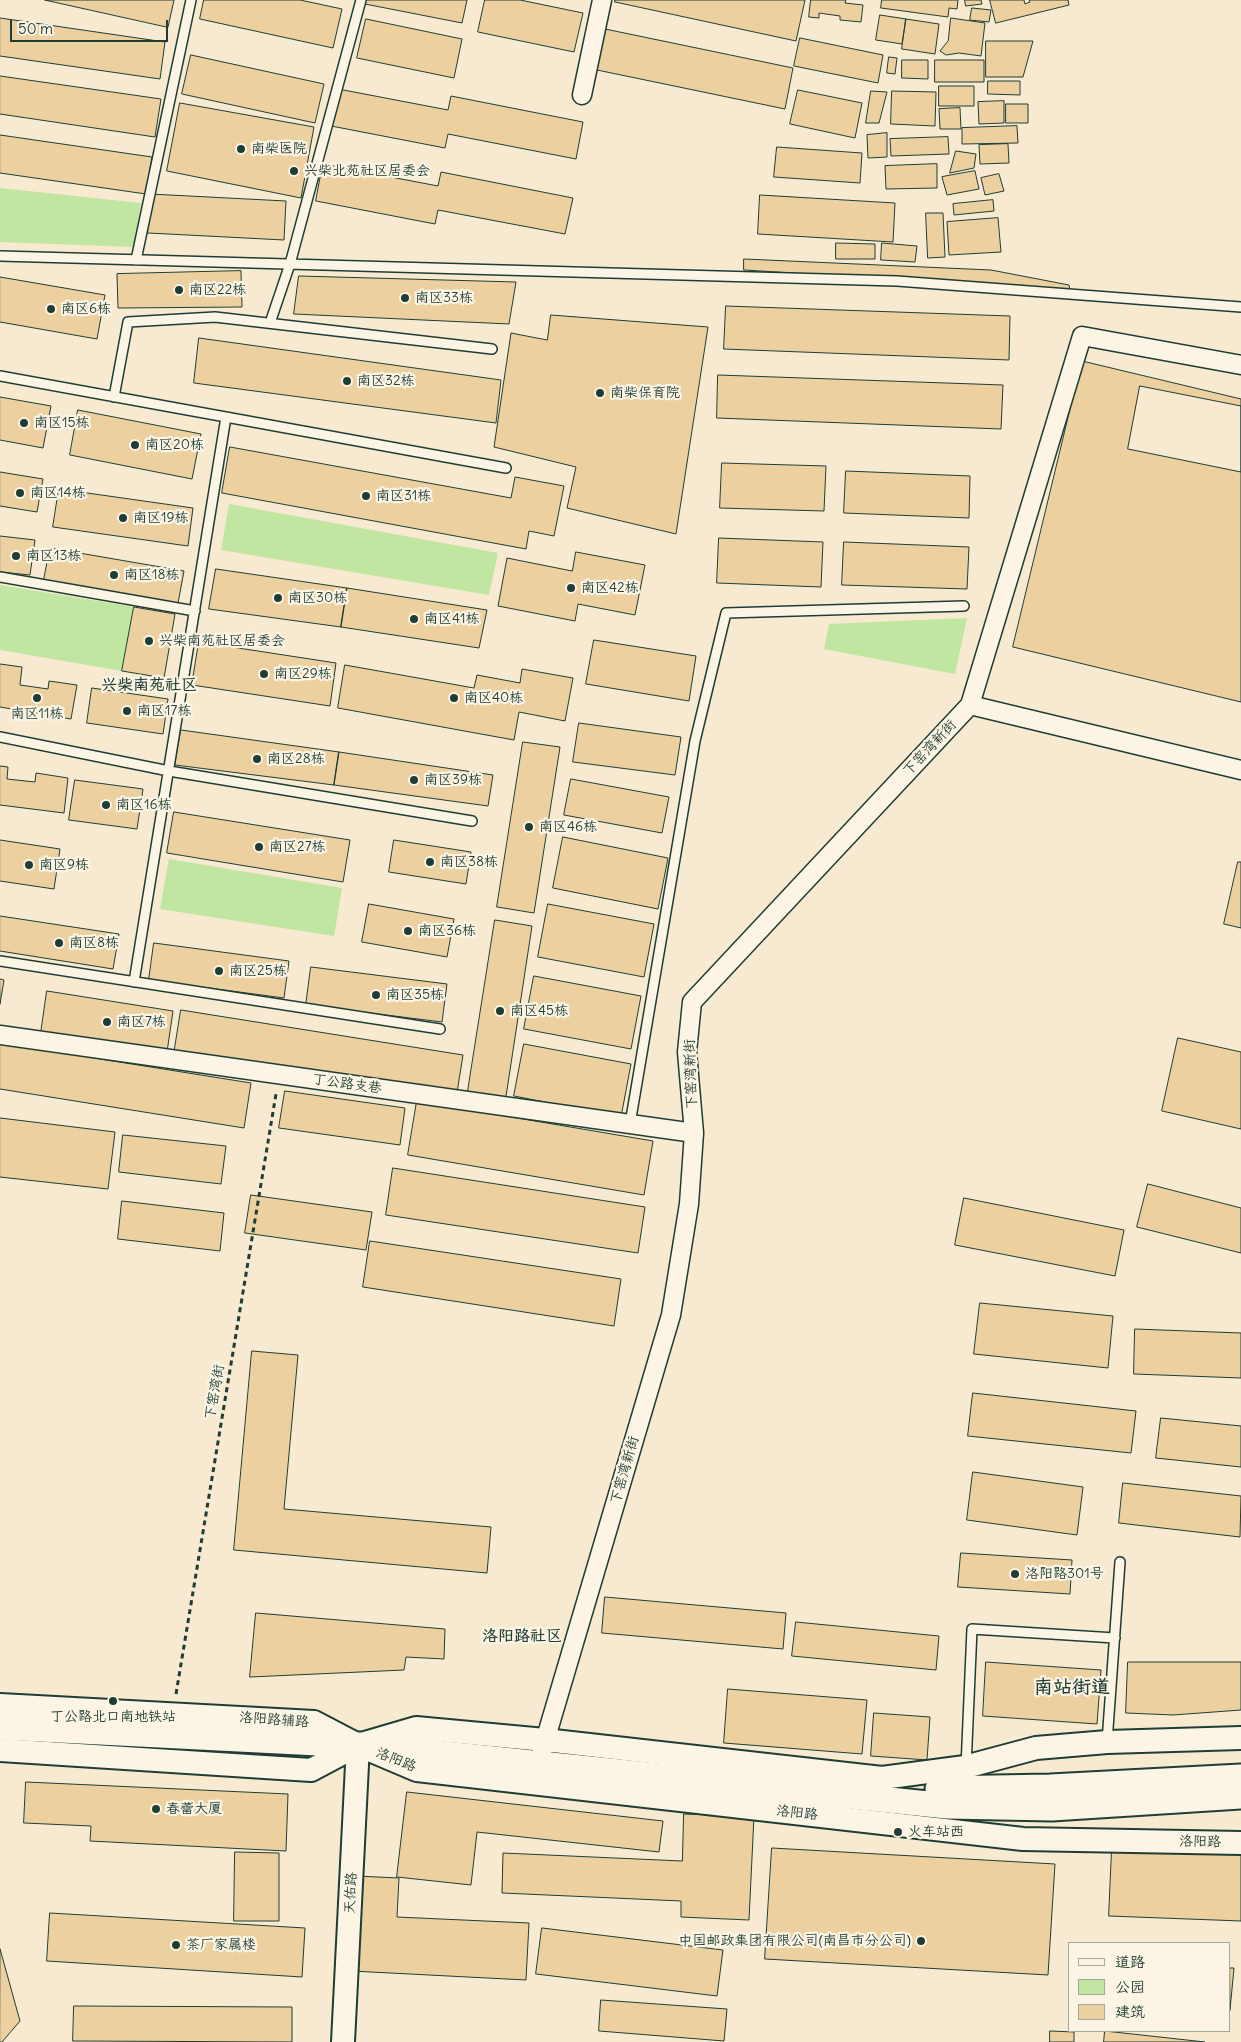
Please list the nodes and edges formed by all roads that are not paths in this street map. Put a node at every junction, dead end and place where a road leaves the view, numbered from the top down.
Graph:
1 (191, 0) edge
2 (361, 0) edge
3 (602, 0) edge
4 (582, 95) dead end
5 (0, 256) edge
6 (136, 260) junction
7 (290, 264) junction
8 (1241, 307) edge
9 (270, 323) junction
10 (492, 349) dead end
11 (1241, 365) edge
12 (0, 376) edge
13 (114, 397) junction
14 (226, 417) junction
15 (506, 468) dead end
16 (0, 577) edge
17 (964, 606) dead end
18 (195, 611) junction
19 (970, 705) junction
20 (0, 737) edge
21 (1241, 770) edge
22 (168, 771) junction
23 (472, 821) dead end
24 (0, 961) edge
25 (134, 982) junction
26 (440, 1029) dead end
27 (0, 1035) edge
28 (630, 1124) junction
29 (694, 1133) junction
30 (1120, 1562) dead end
31 (1115, 1638) junction
32 (0, 1705) edge
33 (0, 1727) edge
34 (1241, 1738) edge
35 (1107, 1742) junction
36 (358, 1745) junction
37 (544, 1746) junction
38 (0, 1750) edge
39 (966, 1767) junction
40 (1241, 1777) edge
41 (1241, 1796) edge
42 (1241, 1843) edge
43 (343, 2042) edge

1 - 6 lane
2 - 7 lane
3 - 4 street
5 - 6 lane
6 - 7 lane
7 - 8 lane
7 - 9 lane
9 - 10 lane
9 - 13 lane
11 - 19 street
12 - 13 lane
13 - 14 lane
14 - 15 lane
14 - 18 lane
16 - 18 lane
17 - 28 lane
18 - 22 lane
19 - 21 street
19 - 29 street, 下窑湾新街
20 - 22 lane
22 - 23 lane
22 - 25 lane
24 - 25 lane
25 - 26 lane
27 - 28 street, 丁公路支巷
28 - 29 street, 丁公路支巷
29 - 37 street, 下窑湾新街
30 - 31 lane
31 - 35 lane
31 - 39 lane
32 - 36 street, 洛阳路辅路
33 - 36 main road, 洛阳路
34 - 35 street, 洛阳路
35 - 39 street, 洛阳路
36 - 37 main road, 洛阳路
36 - 38 street
36 - 41 main road, 洛阳路
36 - 42 street, 洛阳路
36 - 43 street, 天佑路
37 - 39 street, 洛阳路
37 - 40 main road, 洛阳路

